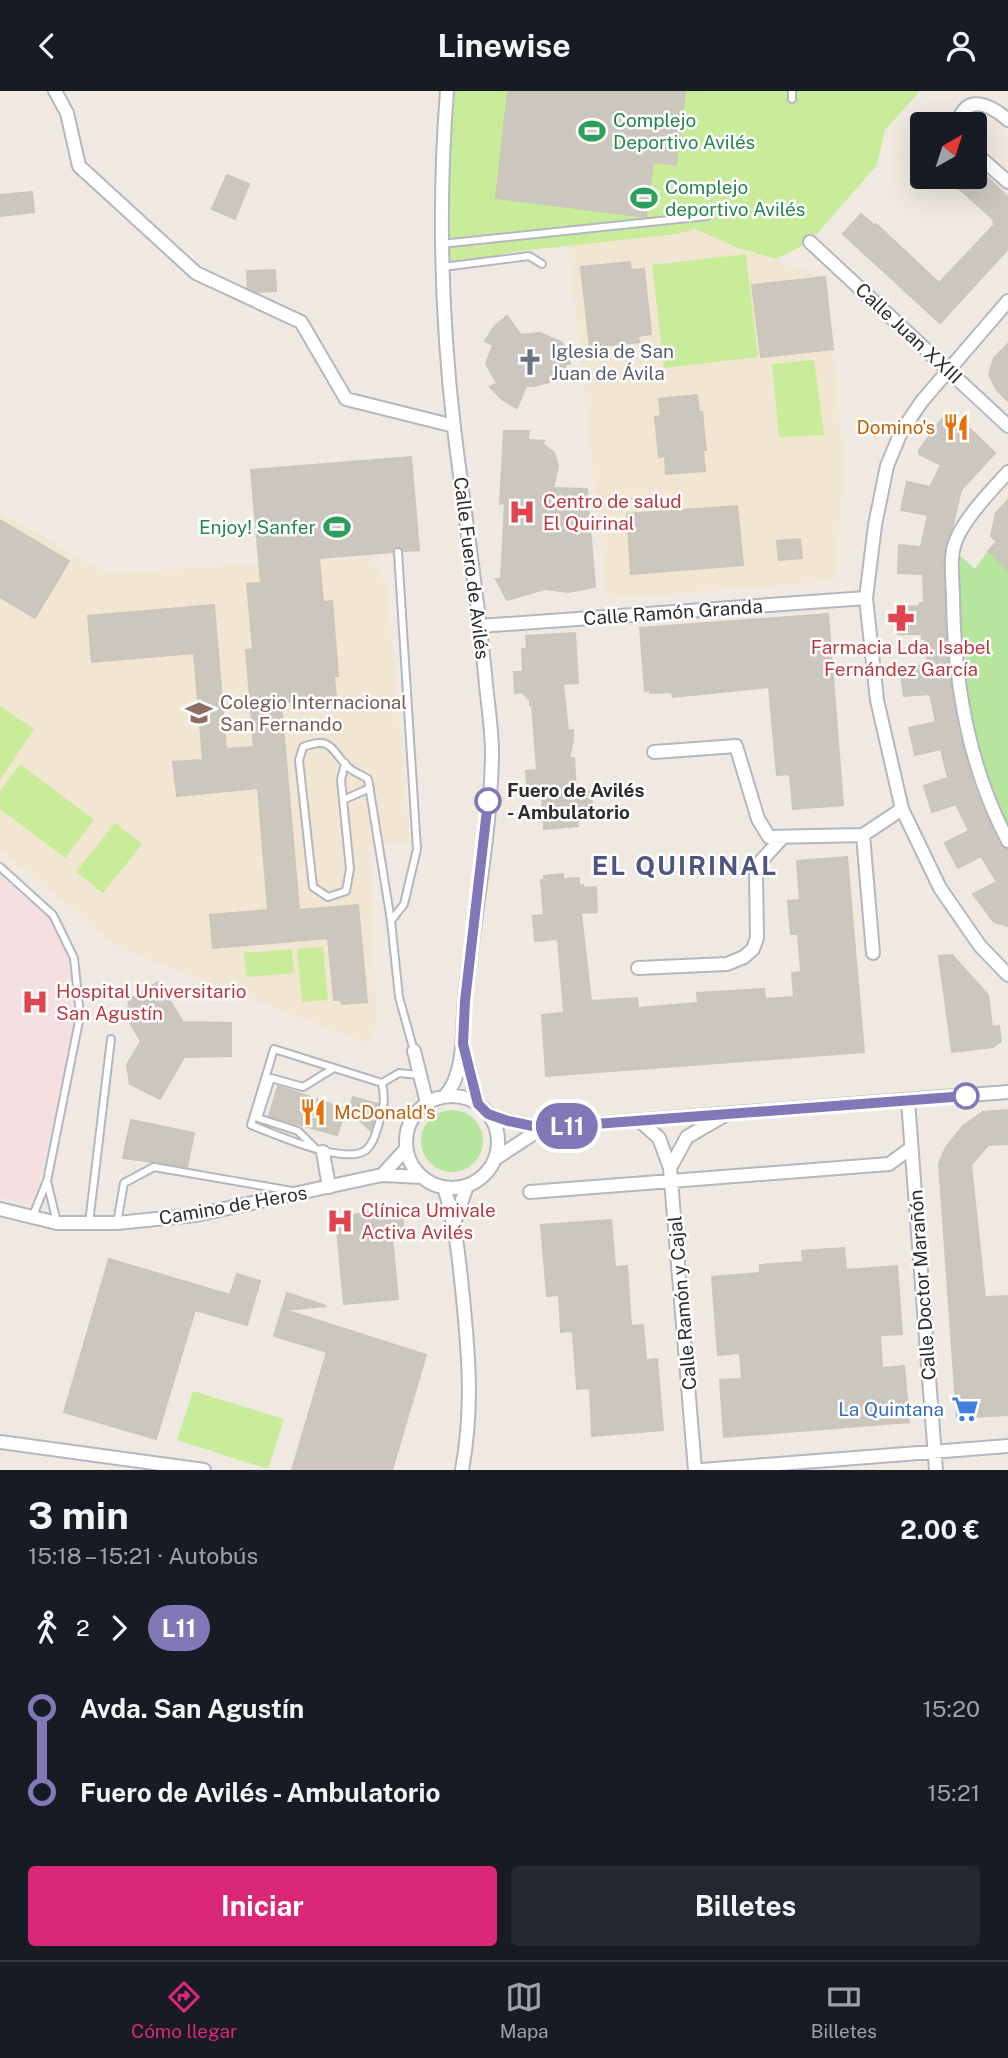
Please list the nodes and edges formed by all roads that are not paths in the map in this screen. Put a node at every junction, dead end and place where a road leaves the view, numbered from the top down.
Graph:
1 (55, 91) edge
2 (447, 91) edge
3 (962, 112) edge
4 (1008, 120) edge
5 (987, 164) edge
6 (1008, 182) edge
7 (707, 216) dead end
8 (810, 242) dead end
9 (441, 244) junction
10 (542, 264) dead end
11 (441, 267) junction
12 (1008, 301) edge
13 (948, 369) junction
14 (454, 426) junction
15 (1008, 426) edge
16 (1008, 472) edge
17 (398, 552) dead end
18 (866, 598) junction
19 (480, 626) junction
20 (654, 752) dead end
21 (345, 763) junction
22 (370, 788) junction
23 (343, 800) junction
24 (902, 809) junction
25 (863, 835) junction
26 (783, 837) junction
27 (1008, 841) edge
28 (0, 867) edge
29 (391, 921) junction
30 (873, 953) dead end
31 (638, 968) dead end
32 (1006, 968) edge
33 (111, 1039) dead end
34 (463, 1044) junction
35 (414, 1051) joint
36 (334, 1068) junction
37 (421, 1075) junction
38 (382, 1083) junction
39 (1008, 1092) edge
40 (446, 1096) junction
41 (908, 1101) junction
42 (427, 1103) junction
43 (478, 1104) junction
44 (729, 1113) junction
45 (488, 1114) junction
46 (640, 1121) junction
47 (542, 1128) junction
48 (911, 1148) junction
49 (406, 1149) junction
50 (320, 1151) junction
51 (495, 1159) junction
52 (670, 1174) junction
53 (382, 1175) junction
54 (422, 1177) junction
55 (47, 1181) junction
56 (467, 1186) junction
57 (329, 1187) junction
58 (444, 1187) junction
59 (530, 1192) dead end
60 (300, 1193) junction
61 (0, 1209) edge
62 (32, 1218) junction
63 (455, 1220) junction
64 (57, 1223) junction
65 (89, 1223) junction
66 (117, 1223) junction
67 (0, 1442) edge
68 (1008, 1446) edge
69 (935, 1452) junction
70 (179, 1468) edge
71 (204, 1470) edge
72 (462, 1470) edge
73 (695, 1470) edge
74 (702, 1470) edge
75 (936, 1470) edge

1 - 14 street
2 - 9 street, Calle Fuero de Avilés
3 - 4 street
5 - 6 street
7 - 9 lane
8 - 13 street, Calle Juan XXIII
9 - 11 street, Calle Fuero de Avilés
10 - 11 lane
11 - 14 street, Calle Fuero de Avilés
12 - 13 street
13 - 15 street, Calle Juan XXIII
13 - 18 street
14 - 19 street, Calle Fuero de Avilés
16 - 27 street
17 - 29 lane
18 - 19 street, Calle Ramón Granda
18 - 24 street
19 - 34 street, Calle Fuero de Avilés
20 - 26 street
21 - 22 lane
21 - 23 lane
21 - 23 lane
22 - 23 lane
22 - 29 lane
24 - 25 street
24 - 32 street
25 - 26 street
25 - 30 street
26 - 31 street
28 - 55 lane
29 - 35 lane
33 - 65 lane
34 - 40 street, Calle Fuero de Avilés
34 - 43 street, Calle Fuero de Avilés
35 - 37 street
36 - 38 lane
36 - 50 lane
36 - 50 lane
37 - 38 lane
37 - 42 street
38 - 50 lane
39 - 41 street
40 - 42 street
40 - 43 street
41 - 44 street
41 - 48 street, Calle Doctor Marañón
42 - 49 street
43 - 45 street
44 - 46 street
44 - 52 street
45 - 47 street
45 - 51 street
46 - 47 street
46 - 52 street, Calle Ramón y Cajal
47 - 51 street
48 - 52 street
48 - 69 street, Calle Doctor Marañón
49 - 53 street
49 - 54 street
50 - 57 street
51 - 56 street
52 - 59 street
52 - 73 street, Calle Ramón y Cajal
53 - 54 street, Camino de Heros
53 - 57 street, Camino de Heros
54 - 58 street
55 - 62 lane
55 - 64 lane
56 - 58 street
56 - 63 street
57 - 60 street, Camino de Heros
58 - 63 street
60 - 66 street, Camino de Heros
60 - 66 lane
61 - 62 street, Camino de Heros
62 - 64 street, Camino de Heros
63 - 72 street
64 - 65 street, Camino de Heros
65 - 66 street, Camino de Heros
67 - 70 street
68 - 69 street
69 - 74 street
69 - 75 street, Calle Doctor Marañón
70 - 71 street

